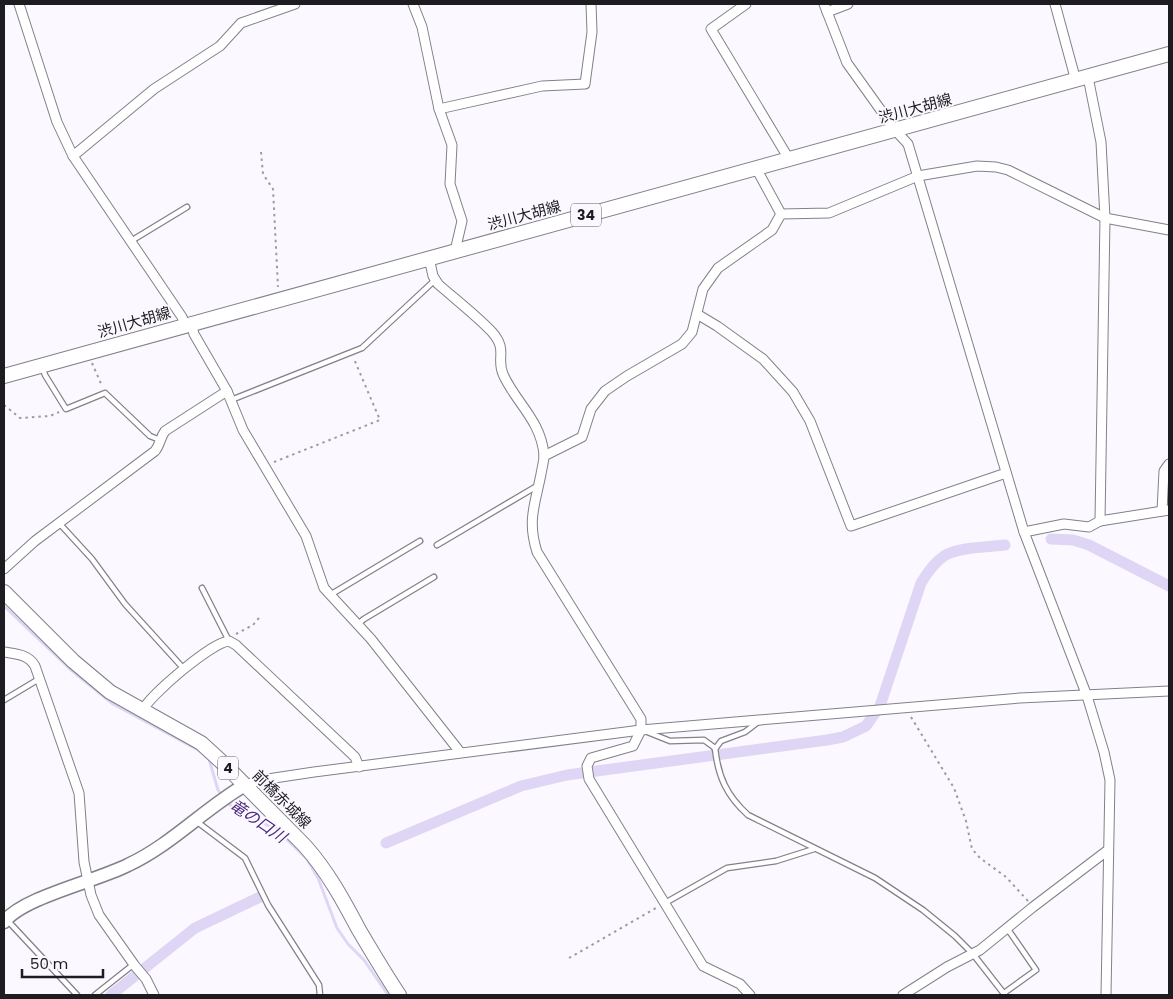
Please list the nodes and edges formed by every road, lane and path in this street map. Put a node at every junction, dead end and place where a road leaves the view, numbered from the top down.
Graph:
1 (19, 4) edge
2 (295, 4) edge
3 (414, 4) edge
4 (591, 4) edge
5 (746, 4) edge
6 (848, 4) edge
7 (1055, 4) edge
8 (826, 8) edge
9 (1169, 54) edge
10 (1082, 79) junction
11 (439, 109) junction
12 (895, 130) junction
13 (261, 152) dead end
14 (73, 156) junction
15 (788, 159) junction
16 (756, 168) junction
17 (918, 176) junction
18 (187, 207) dead end
19 (781, 214) junction
20 (1105, 218) junction
21 (1169, 230) edge
22 (131, 241) junction
23 (455, 251) junction
24 (428, 258) junction
25 (435, 280) junction
26 (279, 299) junction
27 (697, 314) junction
28 (188, 324) junction
29 (87, 352) junction
30 (351, 352) junction
31 (41, 365) junction
32 (4, 376) edge
33 (227, 391) junction
34 (105, 393) junction
35 (231, 400) junction
36 (4, 406) edge
37 (66, 409) junction
38 (160, 440) junction
39 (544, 456) junction
40 (1169, 464) edge
41 (264, 466) junction
42 (1006, 473) junction
43 (539, 486) junction
44 (1166, 510) edge
45 (59, 522) junction
46 (1100, 522) junction
47 (1024, 532) junction
48 (420, 541) dead end
49 (437, 545) dead end
50 (4, 569) edge
51 (434, 577) dead end
52 (202, 588) dead end
53 (4, 592) edge
54 (329, 596) junction
55 (259, 618) dead end
56 (358, 624) junction
57 (229, 641) junction
58 (4, 652) edge
59 (184, 670) junction
60 (40, 679) junction
61 (1169, 691) edge
62 (1087, 696) junction
63 (4, 700) edge
64 (906, 709) junction
65 (142, 711) junction
66 (760, 720) junction
67 (642, 730) junction
68 (715, 749) junction
69 (460, 752) junction
70 (359, 767) junction
71 (245, 785) junction
72 (195, 821) junction
73 (815, 849) junction
74 (1108, 850) junction
75 (88, 882) junction
76 (665, 903) junction
77 (1033, 907) junction
78 (5, 919) edge
79 (1007, 928) junction
80 (973, 954) junction
81 (569, 958) dead end
82 (134, 965) junction
83 (1004, 994) edge
84 (77, 995) edge
85 (95, 995) edge
86 (154, 995) edge
87 (320, 995) edge
88 (399, 995) edge
89 (750, 995) edge
90 (903, 995) edge
91 (1106, 995) edge

1 - 14 street
2 - 14 street
3 - 11 street
4 - 11 street
5 - 15 street
6 - 8 street
7 - 10 street
8 - 12 street
9 - 10 main road, 渋川大胡線 / 34
10 - 12 main road, 渋川大胡線 / 34
10 - 20 street
11 - 23 street
12 - 15 main road, 渋川大胡線 / 34
12 - 17 street
13 - 26 path
14 - 22 street
15 - 16 main road, 渋川大胡線 / 34
16 - 19 street
16 - 23 main road, 渋川大胡線 / 34
17 - 19 street
17 - 20 street
17 - 42 street
18 - 22 lane
19 - 27 street
20 - 21 street
20 - 46 street
22 - 28 street
23 - 24 main road, 渋川大胡線 / 34
24 - 25 street
24 - 26 main road, 渋川大胡線 / 34
25 - 30 lane
25 - 39 street
26 - 28 main road, 渋川大胡線 / 34
27 - 39 street
27 - 42 street
28 - 29 main road, 渋川大胡線 / 34
28 - 33 street
29 - 31 main road, 渋川大胡線 / 34
29 - 34 path
30 - 35 lane
30 - 41 path
31 - 32 main road, 渋川大胡線 / 34
31 - 37 lane
33 - 35 street
33 - 38 street
34 - 37 lane
34 - 38 lane
35 - 41 street
36 - 37 path
38 - 45 street
39 - 43 street
40 - 44 street
41 - 54 street
42 - 47 street
43 - 49 lane
43 - 67 street
44 - 46 street
45 - 50 street
45 - 59 lane
46 - 47 street
47 - 62 street
48 - 54 lane
51 - 56 lane
52 - 57 lane
53 - 65 main road, 前橋赤城線 / 4
54 - 56 street
55 - 57 path
56 - 69 street
57 - 59 street
57 - 70 street
58 - 60 street
59 - 65 street
60 - 63 lane
60 - 75 street
61 - 62 street
62 - 64 street
62 - 74 street
64 - 66 street
64 - 77 path
65 - 71 main road, 前橋赤城線 / 4
66 - 67 street
66 - 68 lane
67 - 68 lane
67 - 69 street
67 - 76 street
68 - 73 lane
69 - 70 street
70 - 71 street
71 - 72 street
71 - 88 main road, 前橋赤城線 / 4
72 - 75 street
72 - 87 lane
73 - 76 lane
73 - 80 lane
74 - 77 street
74 - 91 street
75 - 78 street
75 - 82 street
76 - 81 path
76 - 89 street
77 - 79 street
78 - 84 lane
79 - 80 street
79 - 83 lane
80 - 83 lane
80 - 90 street
82 - 85 lane
82 - 86 street

